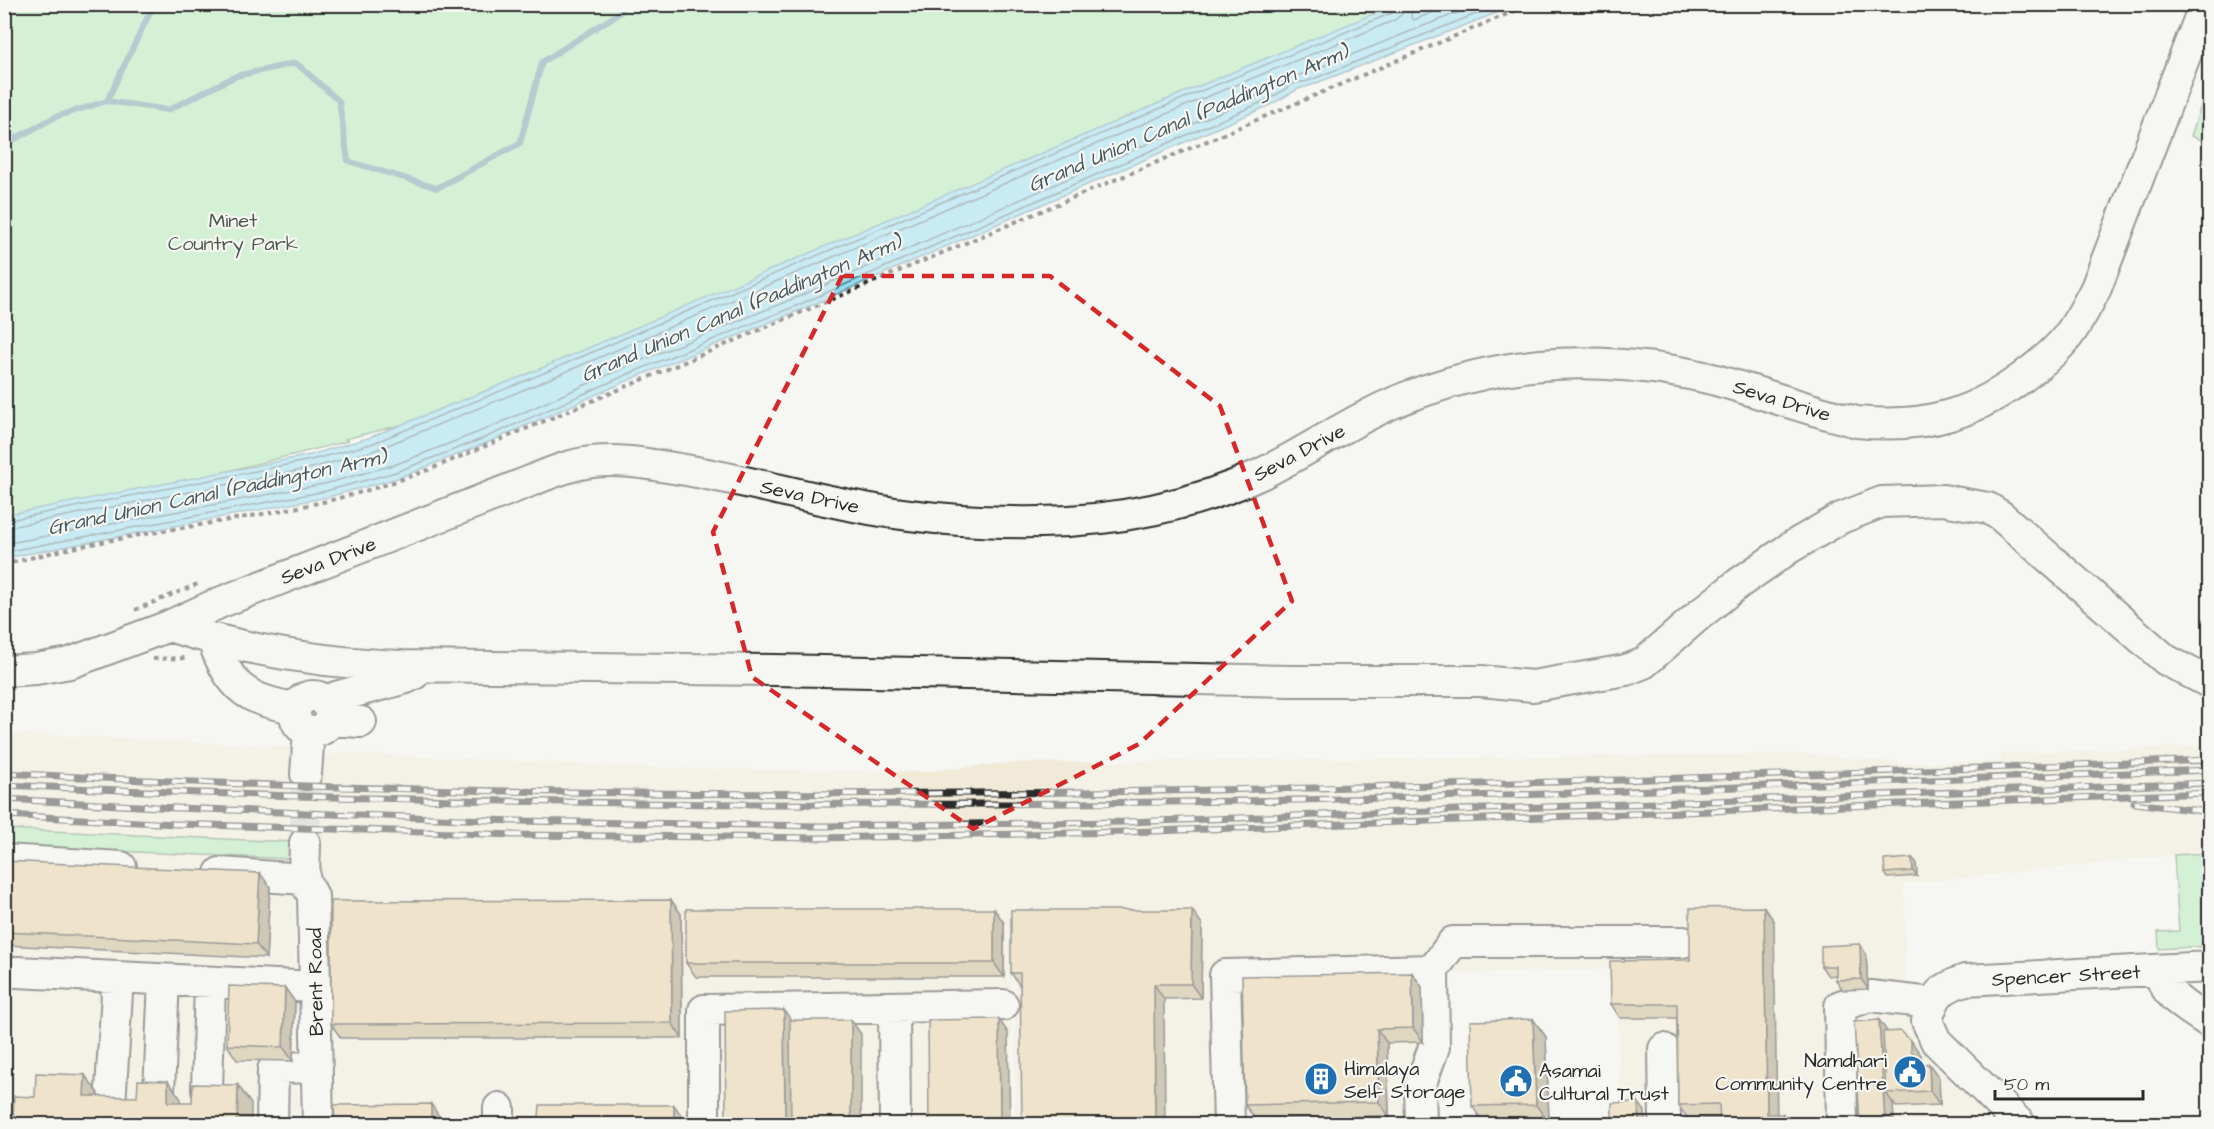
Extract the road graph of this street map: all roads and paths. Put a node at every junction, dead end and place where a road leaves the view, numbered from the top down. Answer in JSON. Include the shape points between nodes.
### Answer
{"nodes":[{"id":1,"x":1532,"y":4,"type":"edge"},
{"id":2,"x":2205,"y":4,"type":"edge"},
{"id":3,"x":4,"y":565,"type":"edge"},
{"id":4,"x":169,"y":626,"type":"junction"},
{"id":5,"x":203,"y":649,"type":"junction"},
{"id":6,"x":150,"y":660,"type":"dead end"},
{"id":7,"x":430,"y":666,"type":"junction"},
{"id":8,"x":4,"y":671,"type":"edge"},
{"id":9,"x":2210,"y":683,"type":"edge"},
{"id":10,"x":315,"y":716,"type":"junction"},
{"id":11,"x":361,"y":722,"type":"dead end"},
{"id":12,"x":306,"y":774,"type":"tunnel mouth"},
{"id":13,"x":304,"y":843,"type":"tunnel mouth"},
{"id":14,"x":4,"y":860,"type":"edge"},
{"id":15,"x":143,"y":868,"type":"edge"},
{"id":16,"x":189,"y":872,"type":"edge"},
{"id":17,"x":304,"y":879,"type":"junction"},
{"id":18,"x":1683,"y":942,"type":"dead end"},
{"id":19,"x":2210,"y":967,"type":"edge"},
{"id":20,"x":1433,"y":970,"type":"junction"},
{"id":21,"x":2159,"y":970,"type":"junction"},
{"id":22,"x":17,"y":972,"type":"dead end"},
{"id":23,"x":118,"y":977,"type":"junction"},
{"id":24,"x":164,"y":980,"type":"junction"},
{"id":25,"x":210,"y":982,"type":"junction"},
{"id":26,"x":315,"y":987,"type":"junction"},
{"id":27,"x":1932,"y":1003,"type":"junction"},
{"id":28,"x":1003,"y":1005,"type":"dead end"},
{"id":29,"x":894,"y":1007,"type":"junction"},
{"id":30,"x":2210,"y":1023,"type":"edge"},
{"id":31,"x":1664,"y":1049,"type":"dead end"},
{"id":32,"x":317,"y":1068,"type":"junction"},
{"id":33,"x":207,"y":1090,"type":"edge"},
{"id":34,"x":159,"y":1092,"type":"edge"},
{"id":35,"x":110,"y":1105,"type":"edge"},
{"id":36,"x":272,"y":1125,"type":"edge"},
{"id":37,"x":318,"y":1125,"type":"edge"},
{"id":38,"x":704,"y":1125,"type":"edge"},
{"id":39,"x":895,"y":1125,"type":"edge"},
{"id":40,"x":1229,"y":1125,"type":"edge"},
{"id":41,"x":1421,"y":1125,"type":"edge"},
{"id":42,"x":1665,"y":1125,"type":"edge"},
{"id":43,"x":1842,"y":1125,"type":"edge"},
{"id":44,"x":2020,"y":1125,"type":"edge"}],
"edges":[{"from":1,"to":3,"type":"path","via":[[431,469],[314,504]]},
{"from":2,"to":4,"type":"street","name":"Seva Drive","via":[[2096,288],[2081,317],[2053,353],[2017,382],[1978,406],[1944,418],[1915,423],[1857,422],[1671,370],[1541,365],[1485,374],[1406,398],[1260,474],[1179,503],[1123,516],[1040,522],[905,515],[687,470],[595,461],[533,480]]},
{"from":4,"to":5,"type":"street"},
{"from":4,"to":8,"type":"street","name":"Seva Drive","via":[[70,663]]},
{"from":5,"to":6,"type":"path"},
{"from":5,"to":7,"type":"street","via":[[354,664]]},
{"from":5,"to":10,"type":"street","via":[[219,659],[241,689],[257,699]]},
{"from":7,"to":9,"type":"street","via":[[1481,681],[1533,686],[1626,670],[1644,663],[1739,583],[1841,518],[1882,502],[1943,500],[1988,508],[2001,516],[2166,660]]},
{"from":7,"to":10,"type":"street","via":[[406,678],[336,697]]},
{"from":10,"to":11,"type":"street"},
{"from":10,"to":12,"type":"street"},
{"from":13,"to":17,"type":"street","name":"Brent Road"},
{"from":14,"to":15,"type":"street"},
{"from":16,"to":17,"type":"street"},
{"from":17,"to":26,"type":"street","name":"Brent Road","via":[[313,896]]},
{"from":18,"to":20,"type":"street","via":[[1453,942]]},
{"from":19,"to":21,"type":"street","name":"Spencer Street"},
{"from":20,"to":40,"type":"street","via":[[1225,975]]},
{"from":20,"to":41,"type":"street","via":[[1434,1047],[1420,1086]]},
{"from":21,"to":27,"type":"street","name":"Spencer Street","via":[[1965,980],[1945,987]]},
{"from":21,"to":30,"type":"street","via":[[2168,992]]},
{"from":22,"to":23,"type":"street"},
{"from":23,"to":24,"type":"street"},
{"from":23,"to":35,"type":"street"},
{"from":24,"to":25,"type":"street"},
{"from":24,"to":34,"type":"street"},
{"from":25,"to":26,"type":"street"},
{"from":25,"to":33,"type":"street"},
{"from":26,"to":32,"type":"street","name":"Brent Road"},
{"from":27,"to":43,"type":"street","via":[[1870,996],[1840,1006]]},
{"from":27,"to":44,"type":"street","via":[[1927,1021],[1936,1041]]},
{"from":28,"to":29,"type":"street"},
{"from":29,"to":38,"type":"street","via":[[704,1010]]},
{"from":29,"to":39,"type":"street"},
{"from":31,"to":42,"type":"street"},
{"from":32,"to":36,"type":"street","via":[[273,1070]]},
{"from":32,"to":37,"type":"street","name":"Brent Road"}]}
